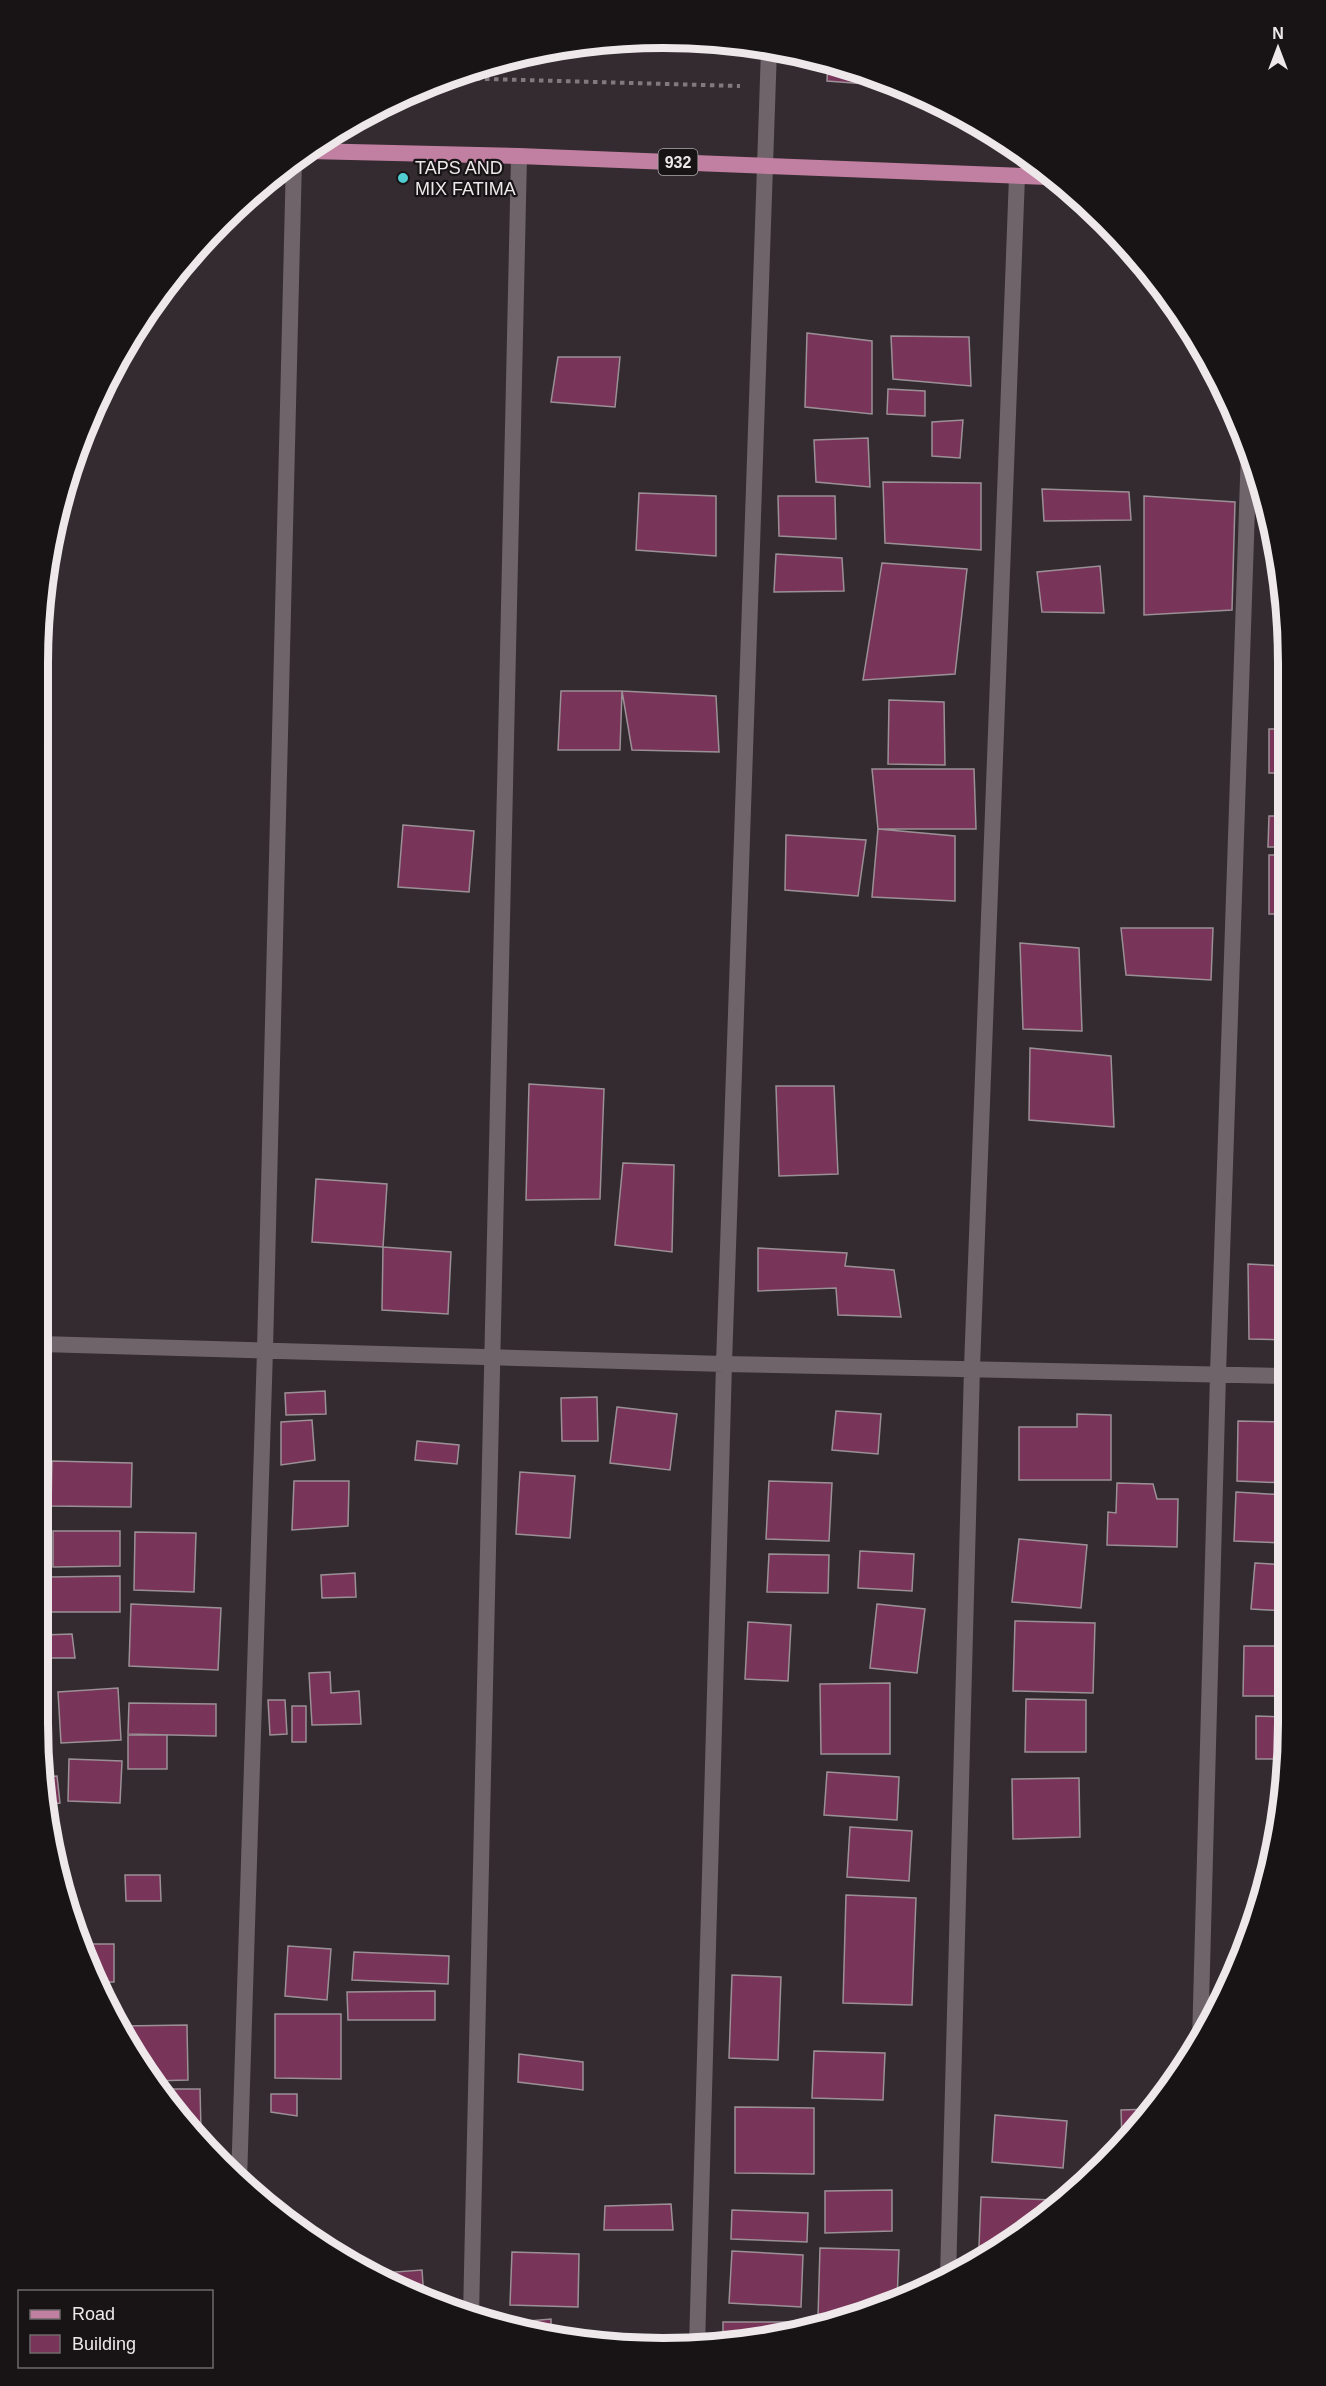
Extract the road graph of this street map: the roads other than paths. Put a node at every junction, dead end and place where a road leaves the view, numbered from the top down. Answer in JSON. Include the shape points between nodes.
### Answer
{"nodes":[{"id":1,"x":769,"y":57,"type":"edge"},
{"id":2,"x":322,"y":151,"type":"edge"},
{"id":3,"x":519,"y":156,"type":"junction"},
{"id":4,"x":764,"y":165,"type":"junction"},
{"id":5,"x":294,"y":172,"type":"edge"},
{"id":6,"x":1017,"y":176,"type":"junction"},
{"id":7,"x":1039,"y":177,"type":"edge"},
{"id":8,"x":1248,"y":475,"type":"edge"},
{"id":9,"x":48,"y":1344,"type":"edge"},
{"id":10,"x":265,"y":1350,"type":"junction"},
{"id":11,"x":493,"y":1356,"type":"junction"},
{"id":12,"x":724,"y":1364,"type":"junction"},
{"id":13,"x":972,"y":1367,"type":"junction"},
{"id":14,"x":1218,"y":1374,"type":"junction"},
{"id":15,"x":1278,"y":1376,"type":"edge"},
{"id":16,"x":1201,"y":2022,"type":"edge"},
{"id":17,"x":239,"y":2168,"type":"edge"},
{"id":18,"x":948,"y":2268,"type":"edge"},
{"id":19,"x":471,"y":2307,"type":"edge"},
{"id":20,"x":698,"y":2337,"type":"edge"}],
"edges":[{"from":1,"to":4,"type":"street"},
{"from":2,"to":3,"type":"main road","number":"932"},
{"from":3,"to":4,"type":"main road","number":"932"},
{"from":3,"to":11,"type":"street"},
{"from":4,"to":6,"type":"main road","number":"932"},
{"from":4,"to":12,"type":"street"},
{"from":5,"to":10,"type":"street"},
{"from":6,"to":7,"type":"main road","number":"932"},
{"from":6,"to":13,"type":"street"},
{"from":8,"to":14,"type":"street"},
{"from":9,"to":10,"type":"street"},
{"from":10,"to":11,"type":"street"},
{"from":10,"to":17,"type":"street"},
{"from":11,"to":12,"type":"street"},
{"from":11,"to":19,"type":"street"},
{"from":12,"to":13,"type":"street"},
{"from":12,"to":20,"type":"street"},
{"from":13,"to":14,"type":"street"},
{"from":13,"to":18,"type":"street"},
{"from":14,"to":15,"type":"street"},
{"from":14,"to":16,"type":"street"}]}
